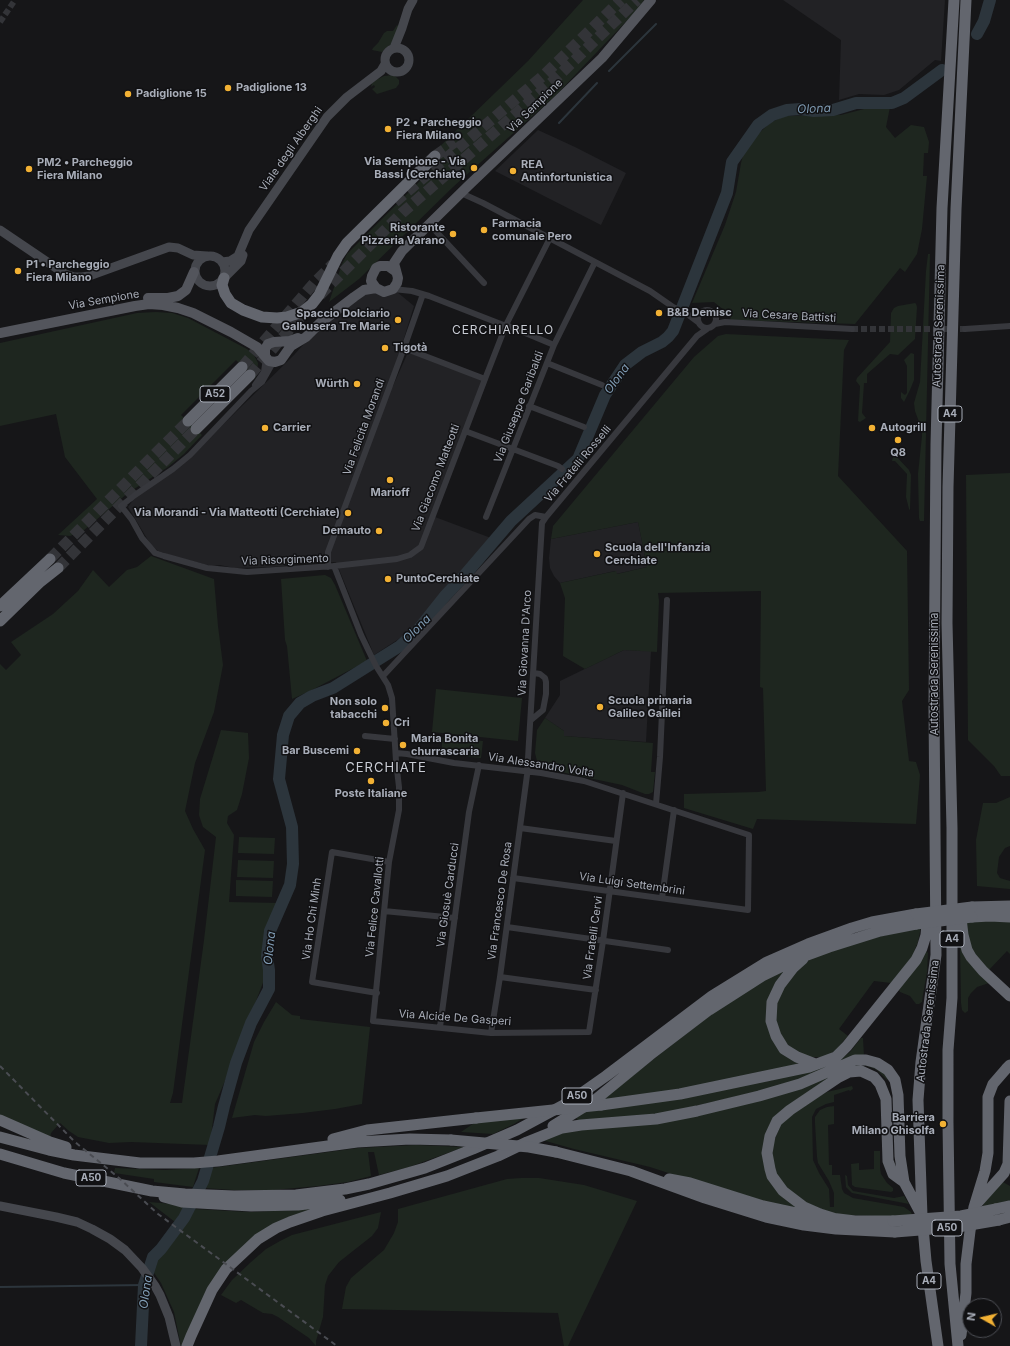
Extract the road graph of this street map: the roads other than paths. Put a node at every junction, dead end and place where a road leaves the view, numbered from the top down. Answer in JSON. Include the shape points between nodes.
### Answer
{"nodes":[{"id":1,"x":413,"y":0,"type":"edge"},
{"id":2,"x":651,"y":0,"type":"edge"},
{"id":3,"x":954,"y":0,"type":"edge"},
{"id":4,"x":966,"y":0,"type":"edge"},
{"id":5,"x":397,"y":48,"type":"junction"},
{"id":6,"x":385,"y":64,"type":"junction"},
{"id":7,"x":394,"y":72,"type":"junction"},
{"id":8,"x":368,"y":79,"type":"junction"},
{"id":9,"x":435,"y":156,"type":"tunnel mouth"},
{"id":10,"x":461,"y":193,"type":"junction"},
{"id":11,"x":430,"y":225,"type":"junction"},
{"id":12,"x":0,"y":230,"type":"edge"},
{"id":13,"x":550,"y":238,"type":"junction"},
{"id":14,"x":244,"y":241,"type":"junction"},
{"id":15,"x":160,"y":251,"type":"junction"},
{"id":16,"x":207,"y":256,"type":"junction"},
{"id":17,"x":222,"y":262,"type":"junction"},
{"id":18,"x":596,"y":262,"type":"junction"},
{"id":19,"x":384,"y":265,"type":"junction"},
{"id":20,"x":194,"y":272,"type":"junction"},
{"id":21,"x":372,"y":276,"type":"junction"},
{"id":22,"x":224,"y":278,"type":"junction"},
{"id":23,"x":395,"y":280,"type":"junction"},
{"id":24,"x":484,"y":283,"type":"dead end"},
{"id":25,"x":376,"y":288,"type":"junction"},
{"id":26,"x":412,"y":291,"type":"junction"},
{"id":27,"x":422,"y":294,"type":"junction"},
{"id":28,"x":102,"y":312,"type":"junction"},
{"id":29,"x":686,"y":313,"type":"junction"},
{"id":30,"x":699,"y":314,"type":"junction"},
{"id":31,"x":716,"y":321,"type":"junction"},
{"id":32,"x":698,"y":323,"type":"junction"},
{"id":33,"x":506,"y":326,"type":"junction"},
{"id":34,"x":1010,"y":326,"type":"edge"},
{"id":35,"x":707,"y":329,"type":"junction"},
{"id":36,"x":852,"y":329,"type":"tunnel mouth"},
{"id":37,"x":965,"y":329,"type":"tunnel mouth"},
{"id":38,"x":231,"y":332,"type":"junction"},
{"id":39,"x":0,"y":333,"type":"edge"},
{"id":40,"x":698,"y":336,"type":"junction"},
{"id":41,"x":273,"y":342,"type":"junction"},
{"id":42,"x":554,"y":344,"type":"junction"},
{"id":43,"x":404,"y":348,"type":"junction"},
{"id":44,"x":272,"y":358,"type":"junction"},
{"id":45,"x":547,"y":363,"type":"junction"},
{"id":46,"x":246,"y":371,"type":"tunnel mouth"},
{"id":47,"x":485,"y":379,"type":"junction"},
{"id":48,"x":602,"y":385,"type":"dead end"},
{"id":49,"x":251,"y":391,"type":"junction"},
{"id":50,"x":529,"y":406,"type":"junction"},
{"id":51,"x":192,"y":425,"type":"tunnel mouth"},
{"id":52,"x":584,"y":427,"type":"dead end"},
{"id":53,"x":465,"y":431,"type":"junction"},
{"id":54,"x":513,"y":449,"type":"junction"},
{"id":55,"x":562,"y":469,"type":"dead end"},
{"id":56,"x":486,"y":517,"type":"dead end"},
{"id":57,"x":546,"y":517,"type":"junction"},
{"id":58,"x":50,"y":559,"type":"tunnel mouth"},
{"id":59,"x":331,"y":567,"type":"junction"},
{"id":60,"x":58,"y":568,"type":"tunnel mouth"},
{"id":61,"x":39,"y":584,"type":"junction"},
{"id":62,"x":667,"y":600,"type":"dead end"},
{"id":63,"x":3,"y":603,"type":"edge"},
{"id":64,"x":0,"y":621,"type":"edge"},
{"id":65,"x":0,"y":629,"type":"edge"},
{"id":66,"x":534,"y":673,"type":"junction"},
{"id":67,"x":383,"y":676,"type":"junction"},
{"id":68,"x":531,"y":720,"type":"junction"},
{"id":69,"x":365,"y":736,"type":"dead end"},
{"id":70,"x":395,"y":739,"type":"junction"},
{"id":71,"x":396,"y":753,"type":"junction"},
{"id":72,"x":479,"y":765,"type":"junction"},
{"id":73,"x":528,"y":772,"type":"junction"},
{"id":74,"x":623,"y":793,"type":"junction"},
{"id":75,"x":656,"y":804,"type":"junction"},
{"id":76,"x":674,"y":810,"type":"junction"},
{"id":77,"x":520,"y":828,"type":"junction"},
{"id":78,"x":952,"y":828,"type":"junction"},
{"id":79,"x":616,"y":841,"type":"junction"},
{"id":80,"x":935,"y":858,"type":"junction"},
{"id":81,"x":389,"y":862,"type":"junction"},
{"id":82,"x":513,"y":878,"type":"junction"},
{"id":83,"x":610,"y":892,"type":"junction"},
{"id":84,"x":662,"y":898,"type":"junction"},
{"id":85,"x":1010,"y":906,"type":"edge"},
{"id":86,"x":748,"y":910,"type":"joint"},
{"id":87,"x":384,"y":911,"type":"junction"},
{"id":88,"x":972,"y":912,"type":"junction"},
{"id":89,"x":1010,"y":917,"type":"edge"},
{"id":90,"x":455,"y":918,"type":"junction"},
{"id":91,"x":916,"y":919,"type":"junction"},
{"id":92,"x":507,"y":927,"type":"junction"},
{"id":93,"x":603,"y":940,"type":"junction"},
{"id":94,"x":668,"y":950,"type":"dead end"},
{"id":95,"x":810,"y":954,"type":"junction"},
{"id":96,"x":500,"y":977,"type":"junction"},
{"id":97,"x":596,"y":990,"type":"junction"},
{"id":98,"x":377,"y":993,"type":"junction"},
{"id":99,"x":1010,"y":996,"type":"edge"},
{"id":100,"x":373,"y":1021,"type":"joint"},
{"id":101,"x":440,"y":1027,"type":"junction"},
{"id":102,"x":491,"y":1033,"type":"junction"},
{"id":103,"x":815,"y":1064,"type":"junction"},
{"id":104,"x":1010,"y":1066,"type":"edge"},
{"id":105,"x":1010,"y":1101,"type":"edge"},
{"id":106,"x":0,"y":1120,"type":"edge"},
{"id":107,"x":0,"y":1137,"type":"edge"},
{"id":108,"x":527,"y":1142,"type":"junction"},
{"id":109,"x":292,"y":1151,"type":"junction"},
{"id":110,"x":0,"y":1154,"type":"edge"},
{"id":111,"x":108,"y":1159,"type":"junction"},
{"id":112,"x":631,"y":1171,"type":"junction"},
{"id":113,"x":904,"y":1182,"type":"junction"},
{"id":114,"x":390,"y":1193,"type":"junction"},
{"id":115,"x":205,"y":1199,"type":"junction"},
{"id":116,"x":0,"y":1206,"type":"edge"},
{"id":117,"x":1010,"y":1206,"type":"edge"},
{"id":118,"x":974,"y":1207,"type":"junction"},
{"id":119,"x":997,"y":1214,"type":"junction"},
{"id":120,"x":922,"y":1216,"type":"junction"},
{"id":121,"x":1010,"y":1217,"type":"edge"},
{"id":122,"x":836,"y":1219,"type":"junction"},
{"id":123,"x":894,"y":1226,"type":"junction"},
{"id":124,"x":176,"y":1346,"type":"edge"},
{"id":125,"x":187,"y":1346,"type":"edge"},
{"id":126,"x":938,"y":1346,"type":"edge"},
{"id":127,"x":959,"y":1346,"type":"edge"}],
"edges":[{"from":1,"to":5,"type":"street"},
{"from":2,"to":10,"type":"main road","name":"Via Sempione","via":[[602,58]]},
{"from":3,"to":80,"type":"highway","name":"Autostrada Serenissima","number":"A4","via":[[943,200],[936,444]]},
{"from":4,"to":78,"type":"highway","name":"Autostrada Serenissima","number":"A4","via":[[956,209],[948,487],[947,623]]},
{"from":5,"to":6,"type":"street","via":[[388,51]]},
{"from":5,"to":7,"type":"street","via":[[408,54],[409,61],[405,69]]},
{"from":6,"to":7,"type":"street"},
{"from":6,"to":8,"type":"street","name":"Viale degli Alberghi","via":[[381,71]]},
{"from":7,"to":8,"type":"street","name":"Viale degli Alberghi"},
{"from":8,"to":14,"type":"street","name":"Viale degli Alberghi","via":[[327,117],[248,230]]},
{"from":9,"to":22,"type":"highway","via":[[347,243],[319,295],[302,312],[277,318],[262,317],[243,310],[231,303],[225,294],[222,285]]},
{"from":10,"to":11,"type":"main road","name":"Via Sempione"},
{"from":10,"to":13,"type":"street"},
{"from":11,"to":19,"type":"main road","name":"Via Sempione","via":[[419,227],[409,235]]},
{"from":11,"to":23,"type":"main road","name":"Via Sempione","via":[[395,260]]},
{"from":11,"to":24,"type":"street"},
{"from":12,"to":15,"type":"street","via":[[65,274],[74,277],[89,276]]},
{"from":13,"to":18,"type":"street"},
{"from":13,"to":33,"type":"street"},
{"from":14,"to":17,"type":"street","name":"Viale degli Alberghi","via":[[238,256]]},
{"from":14,"to":22,"type":"street","name":"Viale degli Alberghi","via":[[241,260]]},
{"from":15,"to":16,"type":"street","via":[[175,247],[192,255]]},
{"from":15,"to":20,"type":"street","via":[[175,251],[183,255],[190,262]]},
{"from":16,"to":17,"type":"street","via":[[215,257]]},
{"from":16,"to":20,"type":"street","via":[[197,262]]},
{"from":17,"to":22,"type":"street","via":[[225,269]]},
{"from":18,"to":29,"type":"street"},
{"from":18,"to":42,"type":"street","name":"Via Giuseppe Garibaldi"},
{"from":19,"to":21,"type":"main road","via":[[376,268]]},
{"from":19,"to":23,"type":"main road","via":[[388,266]]},
{"from":20,"to":22,"type":"street","via":[[198,281],[205,286],[215,286]]},
{"from":20,"to":28,"type":"main road","via":[[186,290],[178,296],[134,299]]},
{"from":21,"to":25,"type":"main road","via":[[371,281]]},
{"from":21,"to":41,"type":"main road","name":"Via Sempione","via":[[317,319],[299,337],[290,341]]},
{"from":23,"to":25,"type":"main road","via":[[384,292]]},
{"from":23,"to":26,"type":"street"},
{"from":23,"to":26,"type":"street"},
{"from":25,"to":44,"type":"main road","via":[[364,290],[320,323],[306,337]]},
{"from":26,"to":27,"type":"street"},
{"from":27,"to":33,"type":"street"},
{"from":27,"to":43,"type":"street","name":"Via Felicita Morandi"},
{"from":28,"to":38,"type":"main road","name":"Via Sempione","via":[[141,305],[170,306],[193,313]]},
{"from":28,"to":39,"type":"main road","name":"Via Sempione"},
{"from":29,"to":30,"type":"street"},
{"from":29,"to":32,"type":"street"},
{"from":30,"to":31,"type":"street","via":[[708,310],[713,312]]},
{"from":30,"to":32,"type":"street"},
{"from":31,"to":35,"type":"street"},
{"from":31,"to":36,"type":"street","name":"Via Cesare Battisti"},
{"from":32,"to":35,"type":"street"},
{"from":32,"to":40,"type":"street"},
{"from":33,"to":42,"type":"street"},
{"from":33,"to":47,"type":"street"},
{"from":34,"to":37,"type":"street"},
{"from":35,"to":40,"type":"street","name":"Via Fratelli Rosselli"},
{"from":38,"to":41,"type":"main road","name":"Via Sempione","via":[[259,342]]},
{"from":38,"to":44,"type":"main road","name":"Via Sempione"},
{"from":40,"to":57,"type":"street","name":"Via Fratelli Rosselli"},
{"from":41,"to":44,"type":"main road","via":[[266,346],[264,352]]},
{"from":41,"to":44,"type":"main road","via":[[283,347],[284,354]]},
{"from":42,"to":45,"type":"street","name":"Via Giuseppe Garibaldi"},
{"from":43,"to":47,"type":"street"},
{"from":43,"to":59,"type":"street","name":"Via Felicita Morandi","via":[[328,552]]},
{"from":44,"to":49,"type":"street"},
{"from":44,"to":49,"type":"street","via":[[271,366],[262,382]]},
{"from":45,"to":48,"type":"street"},
{"from":45,"to":50,"type":"street","name":"Via Giuseppe Garibaldi"},
{"from":46,"to":51,"type":"highway","number":"A52"},
{"from":47,"to":53,"type":"street","name":"Via Giacomo Matteotti"},
{"from":49,"to":59,"type":"street","name":"Via Risorgimento","via":[[181,463],[121,506],[155,553],[195,565],[247,572]]},
{"from":50,"to":52,"type":"street"},
{"from":50,"to":54,"type":"street","name":"Via Giuseppe Garibaldi"},
{"from":53,"to":54,"type":"street"},
{"from":53,"to":59,"type":"street","name":"Via Giacomo Matteotti","via":[[421,547],[410,555],[398,559]]},
{"from":54,"to":55,"type":"street"},
{"from":54,"to":56,"type":"street","name":"Via Giuseppe Garibaldi"},
{"from":57,"to":66,"type":"street","name":"Via Giovanna D'Arco","via":[[541,528]]},
{"from":57,"to":67,"type":"street","name":"Via Fratelli Rosselli","via":[[535,515],[529,518]]},
{"from":58,"to":63,"type":"highway"},
{"from":59,"to":67,"type":"street","name":"Via Risorgimento","via":[[368,650]]},
{"from":60,"to":61,"type":"highway"},
{"from":61,"to":64,"type":"highway"},
{"from":61,"to":65,"type":"highway","via":[[22,608]]},
{"from":62,"to":75,"type":"street"},
{"from":66,"to":68,"type":"street","name":"Via Giovanna D'Arco"},
{"from":66,"to":68,"type":"street","via":[[545,678],[546,694],[543,710]]},
{"from":67,"to":70,"type":"street","name":"Via Risorgimento","via":[[392,698]]},
{"from":68,"to":73,"type":"street","name":"Via Giovanna D'Arco"},
{"from":69,"to":70,"type":"street"},
{"from":70,"to":71,"type":"street","name":"Via Felice Cavallotti"},
{"from":71,"to":72,"type":"street","name":"Via Alessandro Volta"},
{"from":71,"to":81,"type":"street","name":"Via Felice Cavallotti","via":[[398,816]]},
{"from":72,"to":73,"type":"street","name":"Via Alessandro Volta"},
{"from":72,"to":90,"type":"street","name":"Via Giosuè Carducci","via":[[469,812]]},
{"from":73,"to":74,"type":"street","name":"Via Alessandro Volta","via":[[584,780]]},
{"from":73,"to":77,"type":"street","name":"Via Francesco De Rosa"},
{"from":74,"to":75,"type":"street","name":"Via Alessandro Volta"},
{"from":74,"to":79,"type":"street","name":"Via Fratelli Cervi"},
{"from":75,"to":76,"type":"street","name":"Via Alessandro Volta"},
{"from":76,"to":84,"type":"street"},
{"from":76,"to":86,"type":"street","name":"Via Alessandro Volta","via":[[749,834]]},
{"from":77,"to":79,"type":"street"},
{"from":77,"to":82,"type":"street","name":"Via Francesco De Rosa"},
{"from":78,"to":99,"type":"highway","via":[[961,926],[966,946],[976,964]]},
{"from":78,"to":127,"type":"highway","name":"Autostrada Serenissima","number":"A4","via":[[952,998],[948,1050],[948,1123],[950,1264]]},
{"from":79,"to":83,"type":"street","name":"Via Fratelli Cervi"},
{"from":80,"to":103,"type":"highway","via":[[926,935],[916,960],[847,1046],[836,1057]]},
{"from":80,"to":120,"type":"highway","name":"Autostrada Serenissima","number":"A4","via":[[936,955],[920,1062],[918,1100]]},
{"from":81,"to":87,"type":"street","name":"Via Felice Cavallotti"},
{"from":81,"to":98,"type":"street","name":"Via Ho Chi Minh","via":[[332,852],[312,982]]},
{"from":82,"to":83,"type":"street","name":"Via Luigi Settembrini"},
{"from":82,"to":92,"type":"street","name":"Via Francesco De Rosa"},
{"from":83,"to":84,"type":"street","name":"Via Luigi Settembrini"},
{"from":83,"to":93,"type":"street","name":"Via Fratelli Cervi"},
{"from":84,"to":86,"type":"street","name":"Via Luigi Settembrini"},
{"from":85,"to":88,"type":"highway","number":"A50"},
{"from":87,"to":90,"type":"street"},
{"from":87,"to":98,"type":"street","name":"Via Felice Cavallotti"},
{"from":88,"to":89,"type":"highway"},
{"from":88,"to":91,"type":"highway","number":"A50","bridge":true},
{"from":90,"to":101,"type":"street","name":"Via Giosuè Carducci"},
{"from":91,"to":95,"type":"highway"},
{"from":91,"to":115,"type":"highway","number":"A50","via":[[872,922],[844,930],[768,962],[712,996],[569,1102],[517,1130],[448,1160],[392,1178],[345,1189]]},
{"from":92,"to":93,"type":"street"},
{"from":92,"to":96,"type":"street","name":"Via Francesco De Rosa"},
{"from":93,"to":94,"type":"street"},
{"from":93,"to":97,"type":"street","name":"Via Fratelli Cervi"},
{"from":95,"to":103,"type":"highway","via":[[797,964],[780,985],[772,1002],[771,1021],[784,1049]]},
{"from":95,"to":108,"type":"highway","via":[[777,968],[731,995],[650,1055],[595,1100]]},
{"from":96,"to":97,"type":"street"},
{"from":96,"to":102,"type":"street","name":"Via Francesco De Rosa"},
{"from":97,"to":102,"type":"street","name":"Via Alcide De Gasperi","via":[[589,1032]]},
{"from":98,"to":100,"type":"street","name":"Via Felice Cavallotti"},
{"from":100,"to":101,"type":"street","name":"Via Alcide De Gasperi"},
{"from":101,"to":102,"type":"street","name":"Via Alcide De Gasperi"},
{"from":103,"to":109,"type":"highway","bridge":true,"via":[[651,1099],[366,1130]]},
{"from":104,"to":118,"type":"highway","via":[[993,1084],[988,1097],[988,1152]]},
{"from":105,"to":118,"type":"highway","via":[[1008,1164],[1004,1173]]},
{"from":106,"to":111,"type":"highway","via":[[50,1142]]},
{"from":107,"to":111,"type":"highway","number":"A50","via":[[49,1150]]},
{"from":108,"to":113,"type":"highway","via":[[570,1126],[656,1119],[697,1111],[800,1084],[848,1062],[866,1060],[888,1070],[897,1086],[900,1156]]},
{"from":108,"to":114,"type":"highway","via":[[475,1166]]},
{"from":109,"to":111,"type":"highway","number":"A50","via":[[194,1163]]},
{"from":109,"to":112,"type":"highway","number":"A50","bridge":true,"via":[[358,1142],[451,1140],[529,1146]]},
{"from":110,"to":115,"type":"highway","number":"A50","via":[[64,1173],[152,1191],[168,1198]]},
{"from":112,"to":122,"type":"highway","via":[[690,1183],[763,1206]]},
{"from":112,"to":123,"type":"highway","number":"A50","via":[[705,1198],[766,1217],[804,1225],[836,1229]]},
{"from":113,"to":120,"type":"highway"},
{"from":113,"to":122,"type":"highway","via":[[893,1174],[888,1161],[886,1099],[880,1084],[874,1076],[861,1071],[849,1072],[838,1077],[777,1121],[770,1136],[767,1153],[772,1176],[783,1191],[804,1207]]},
{"from":114,"to":115,"type":"highway","via":[[298,1205],[251,1206]]},
{"from":114,"to":125,"type":"highway","via":[[322,1211],[276,1228],[258,1239],[233,1262],[217,1282]]},
{"from":116,"to":124,"type":"street","via":[[77,1222],[126,1250],[155,1286],[169,1317]]},
{"from":117,"to":119,"type":"highway"},
{"from":118,"to":127,"type":"highway"},
{"from":119,"to":121,"type":"highway","number":"A50"},
{"from":119,"to":123,"type":"highway","number":"A50","bridge":true,"via":[[958,1227]]},
{"from":120,"to":126,"type":"highway","name":"Autostrada Serenissima","number":"A4"},
{"from":122,"to":123,"type":"highway"}]}
